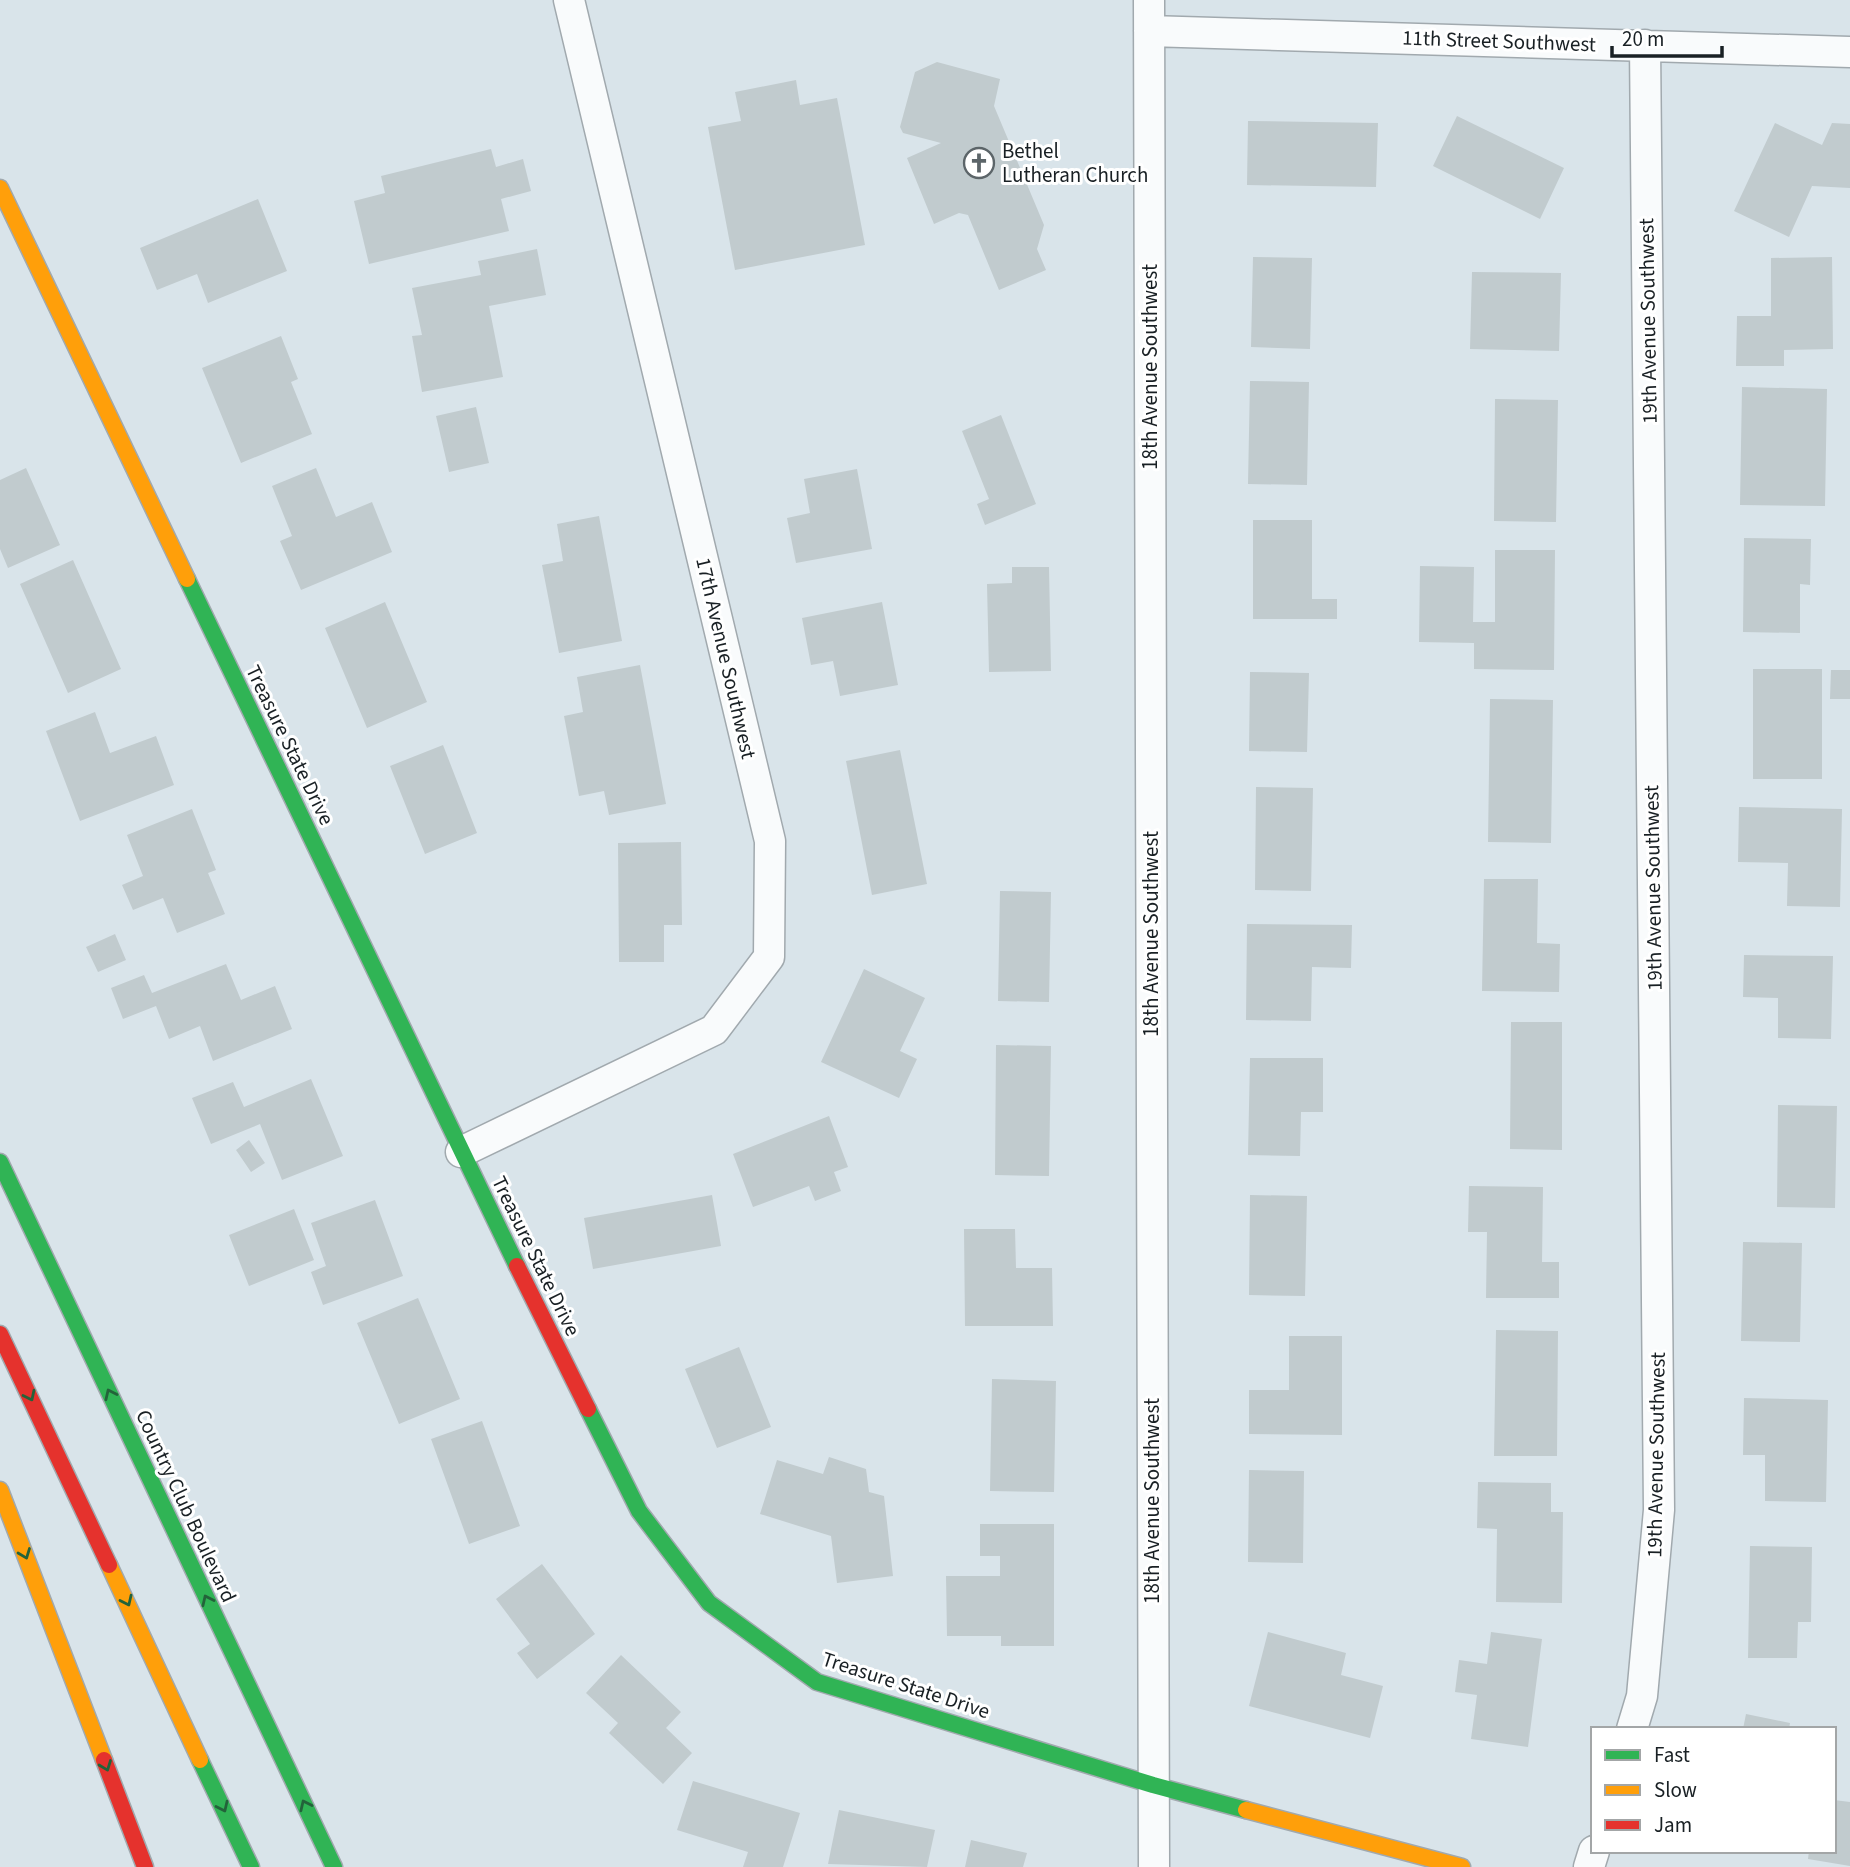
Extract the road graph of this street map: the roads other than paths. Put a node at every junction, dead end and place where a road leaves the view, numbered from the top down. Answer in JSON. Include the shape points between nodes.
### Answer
{"nodes":[{"id":1,"x":569,"y":0,"type":"edge"},
{"id":2,"x":1149,"y":0,"type":"edge"},
{"id":3,"x":1149,"y":31,"type":"junction"},
{"id":4,"x":1645,"y":45,"type":"junction"},
{"id":5,"x":1850,"y":52,"type":"edge"},
{"id":6,"x":0,"y":188,"type":"edge"},
{"id":7,"x":461,"y":1152,"type":"junction"},
{"id":8,"x":0,"y":1162,"type":"edge"},
{"id":9,"x":0,"y":1334,"type":"edge"},
{"id":10,"x":0,"y":1490,"type":"edge"},
{"id":11,"x":1633,"y":1727,"type":"edge"},
{"id":12,"x":1153,"y":1785,"type":"junction"},
{"id":13,"x":145,"y":1867,"type":"edge"},
{"id":14,"x":251,"y":1867,"type":"edge"},
{"id":15,"x":334,"y":1867,"type":"edge"},
{"id":16,"x":1154,"y":1867,"type":"edge"},
{"id":17,"x":1462,"y":1867,"type":"edge"}],
"edges":[{"from":1,"to":7,"type":"street","name":"17th Avenue Southwest","via":[[770,841],[769,957],[714,1030]]},
{"from":2,"to":3,"type":"street","name":"18th Avenue Southwest"},
{"from":3,"to":4,"type":"street","name":"11th Street Southwest"},
{"from":3,"to":12,"type":"street","name":"18th Avenue Southwest"},
{"from":4,"to":5,"type":"street","name":"11th Street Southwest"},
{"from":4,"to":11,"type":"street","name":"19th Avenue Southwest","via":[[1659,1510],[1642,1696]]},
{"from":6,"to":7,"type":"main road","name":"Treasure State Drive"},
{"from":7,"to":12,"type":"main road","name":"Treasure State Drive","via":[[639,1511],[709,1603],[817,1682]]},
{"from":15,"to":8,"type":"main road","name":"Country Club Boulevard","one_way":true},
{"from":9,"to":14,"type":"main road","one_way":true},
{"from":10,"to":13,"type":"main road","one_way":true},
{"from":12,"to":16,"type":"street","name":"18th Avenue Southwest"},
{"from":12,"to":17,"type":"main road","name":"Treasure State Drive"}]}
